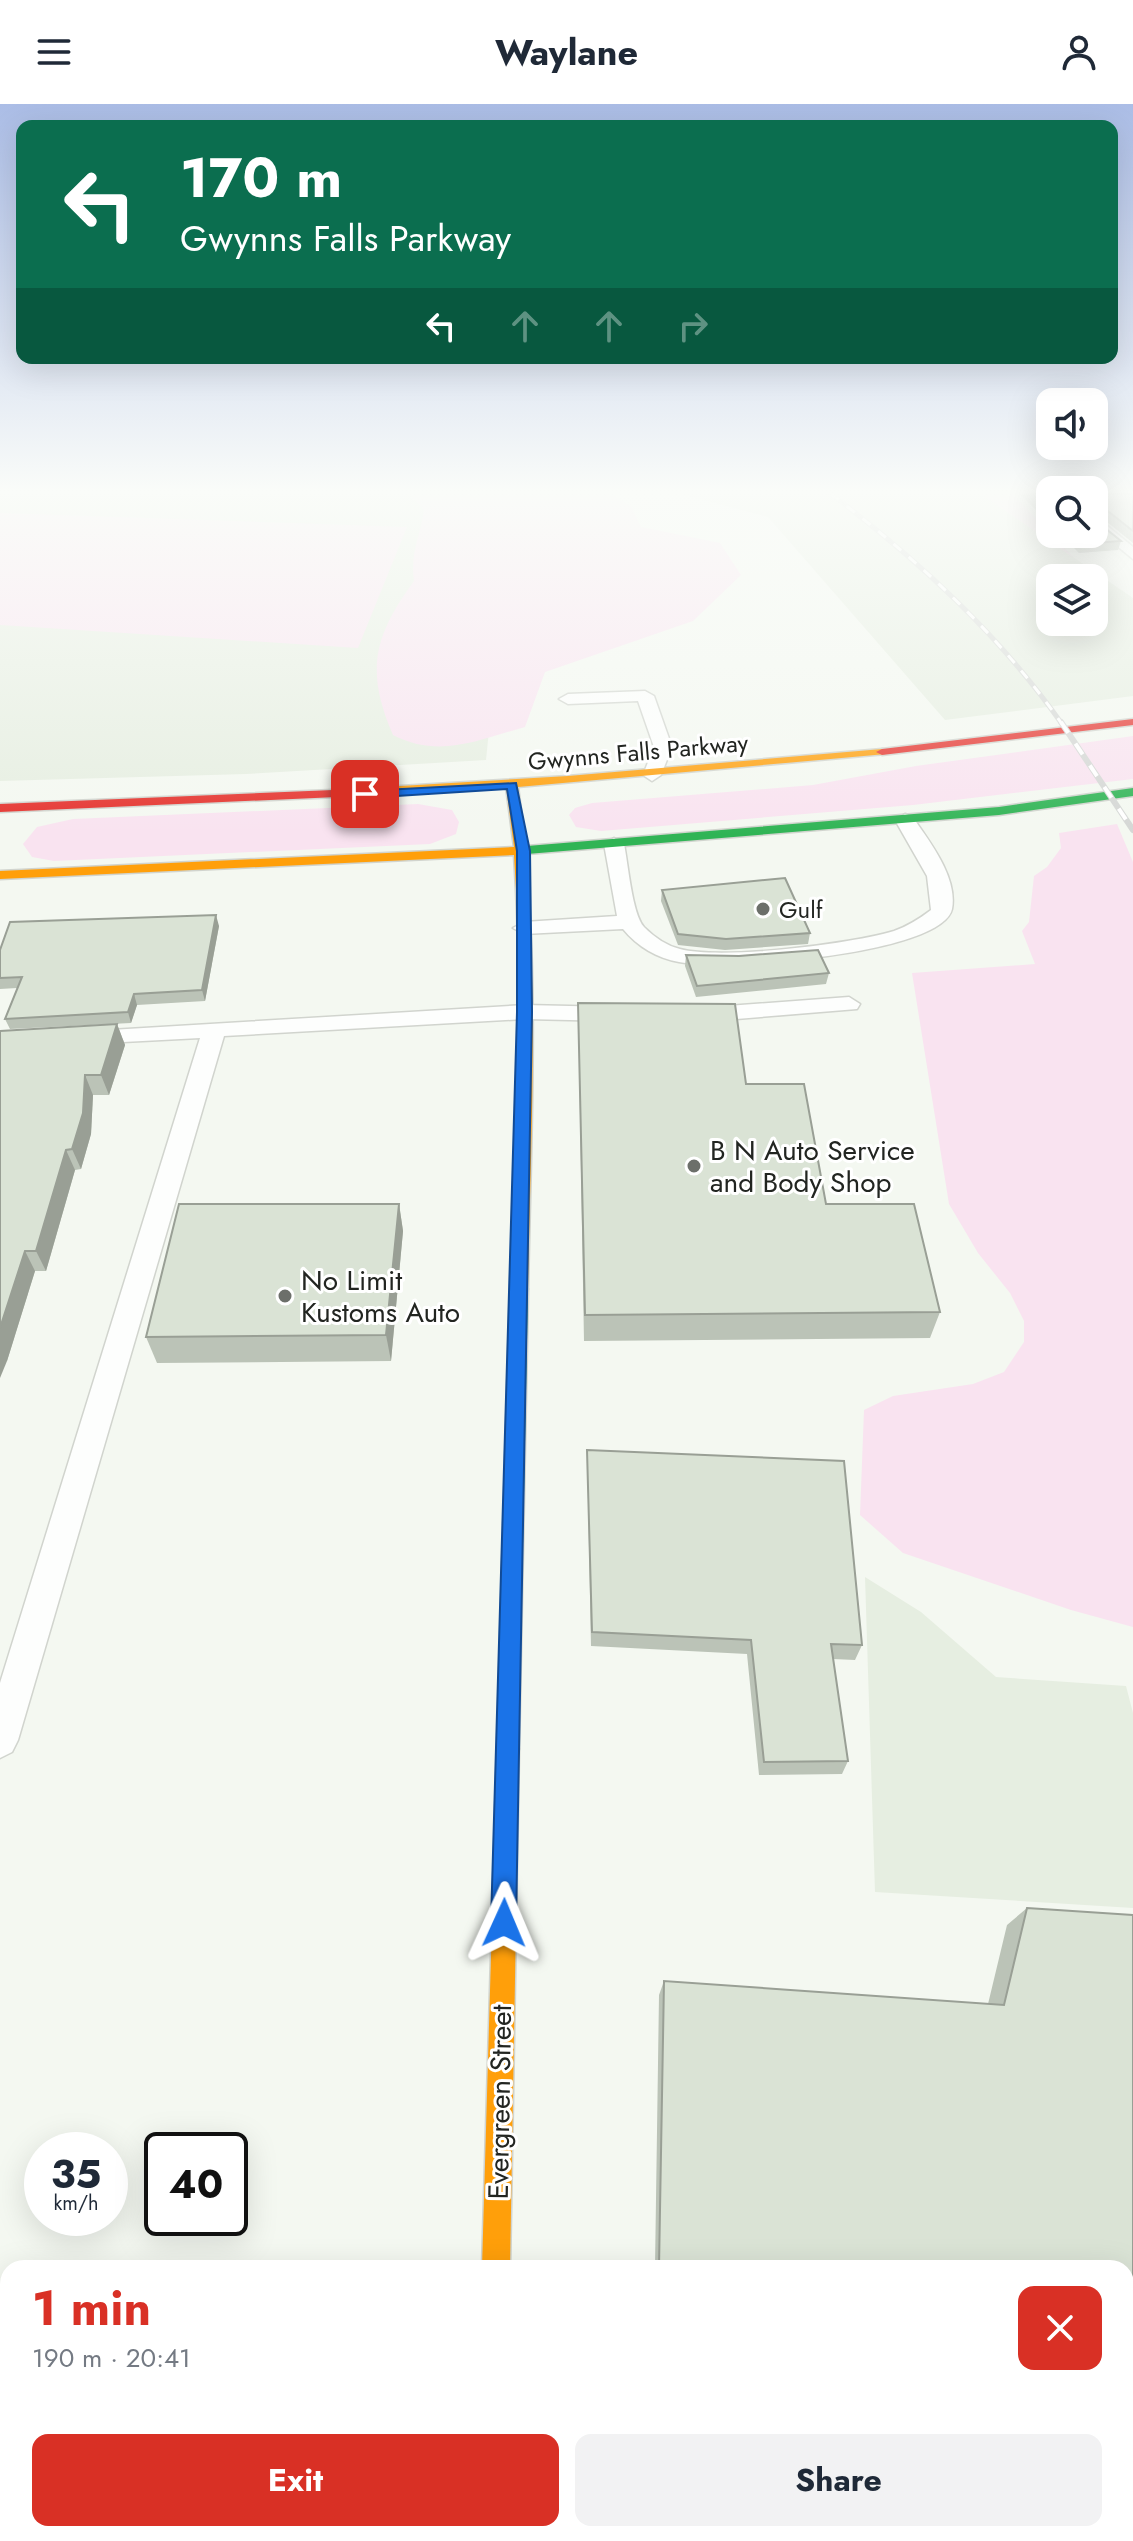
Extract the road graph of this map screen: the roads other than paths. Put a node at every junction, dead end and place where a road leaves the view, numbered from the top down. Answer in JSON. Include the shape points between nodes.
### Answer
{"nodes":[{"id":1,"x":568,"y":699,"type":"dead end"},
{"id":2,"x":1133,"y":722,"type":"edge"},
{"id":3,"x":652,"y":775,"type":"junction"},
{"id":4,"x":512,"y":785,"type":"junction"},
{"id":5,"x":1133,"y":792,"type":"edge"},
{"id":6,"x":0,"y":808,"type":"edge"},
{"id":7,"x":905,"y":820,"type":"junction"},
{"id":8,"x":614,"y":844,"type":"junction"},
{"id":9,"x":523,"y":851,"type":"junction"},
{"id":10,"x":0,"y":875,"type":"edge"},
{"id":11,"x":629,"y":922,"type":"junction"},
{"id":12,"x":524,"y":928,"type":"junction"},
{"id":13,"x":849,"y":1004,"type":"dead end"},
{"id":14,"x":525,"y":1012,"type":"junction"},
{"id":15,"x":644,"y":1014,"type":"edge"},
{"id":16,"x":673,"y":1015,"type":"edge"},
{"id":17,"x":214,"y":1030,"type":"junction"},
{"id":18,"x":61,"y":1038,"type":"edge"},
{"id":19,"x":0,"y":1740,"type":"edge"},
{"id":20,"x":496,"y":2260,"type":"edge"}],
"edges":[{"from":1,"to":3,"type":"lane","via":[[645,696],[663,747]]},
{"from":2,"to":3,"type":"main road","name":"Gwynns Falls Parkway","via":[[950,747]]},
{"from":3,"to":4,"type":"main road","name":"Gwynns Falls Parkway"},
{"from":4,"to":6,"type":"main road","name":"Gwynns Falls Parkway","via":[[248,801]]},
{"from":4,"to":9,"type":"main road","name":"Evergreen Street"},
{"from":5,"to":7,"type":"main road"},
{"from":7,"to":8,"type":"main road"},
{"from":7,"to":11,"type":"lane","via":[[933,865],[943,901],[941,912],[897,937],[714,960],[680,956],[652,945]]},
{"from":8,"to":9,"type":"main road"},
{"from":8,"to":11,"type":"lane"},
{"from":9,"to":10,"type":"main road"},
{"from":9,"to":12,"type":"main road","name":"Evergreen Street"},
{"from":11,"to":12,"type":"lane"},
{"from":12,"to":14,"type":"main road","name":"Evergreen Street"},
{"from":13,"to":16,"type":"lane"},
{"from":14,"to":15,"type":"lane"},
{"from":14,"to":17,"type":"lane"},
{"from":14,"to":20,"type":"main road","name":"Evergreen Street"},
{"from":17,"to":18,"type":"lane"},
{"from":17,"to":19,"type":"lane"}]}
